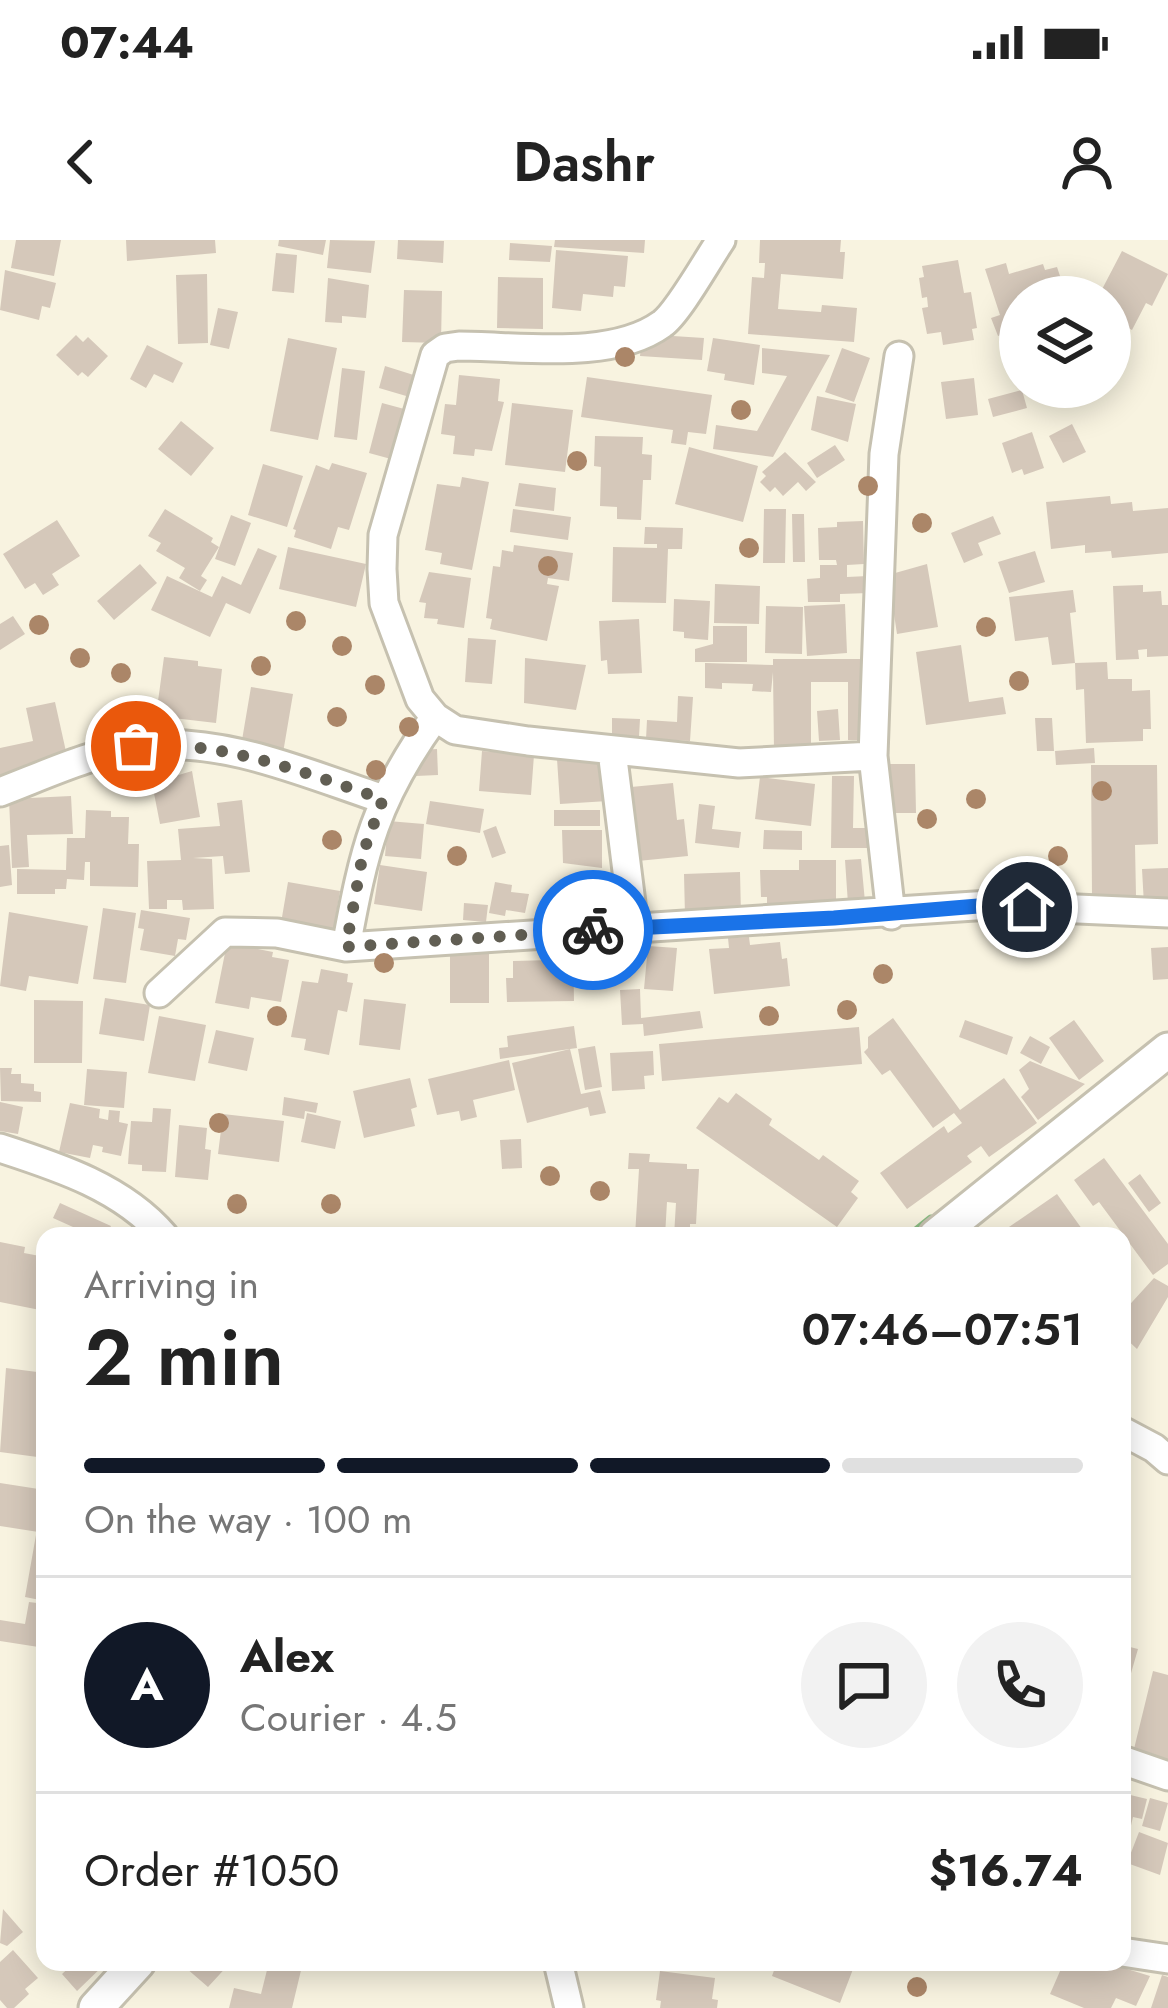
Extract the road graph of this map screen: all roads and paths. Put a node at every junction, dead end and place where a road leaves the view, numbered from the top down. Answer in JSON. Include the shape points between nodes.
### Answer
{"nodes":[{"id":1,"x":721,"y":240,"type":"edge"},
{"id":2,"x":899,"y":356,"type":"dead end"},
{"id":3,"x":434,"y":717,"type":"junction"},
{"id":4,"x":612,"y":751,"type":"junction"},
{"id":5,"x":873,"y":756,"type":"junction"},
{"id":6,"x":0,"y":792,"type":"edge"},
{"id":7,"x":383,"y":799,"type":"junction"},
{"id":8,"x":1168,"y":913,"type":"edge"},
{"id":9,"x":891,"y":915,"type":"junction"},
{"id":10,"x":634,"y":927,"type":"junction"},
{"id":11,"x":346,"y":947,"type":"junction"},
{"id":12,"x":159,"y":994,"type":"dead end"},
{"id":13,"x":1168,"y":1050,"type":"edge"},
{"id":14,"x":0,"y":1148,"type":"edge"},
{"id":15,"x":154,"y":1227,"type":"edge"},
{"id":16,"x":947,"y":1227,"type":"edge"},
{"id":17,"x":1131,"y":1436,"type":"edge"},
{"id":18,"x":1168,"y":1460,"type":"edge"},
{"id":19,"x":1131,"y":1763,"type":"edge"},
{"id":20,"x":1168,"y":1776,"type":"edge"},
{"id":21,"x":1131,"y":1953,"type":"edge"},
{"id":22,"x":1168,"y":1959,"type":"edge"},
{"id":23,"x":130,"y":1971,"type":"edge"},
{"id":24,"x":560,"y":1971,"type":"edge"},
{"id":25,"x":96,"y":2008,"type":"edge"},
{"id":26,"x":569,"y":2008,"type":"edge"}],
"edges":[{"from":1,"to":3,"type":"street","via":[[665,323],[630,340],[558,349],[459,346],[436,355],[383,535],[382,569],[384,603]]},
{"from":2,"to":5,"type":"street","via":[[884,454]]},
{"from":3,"to":4,"type":"street","via":[[455,730]]},
{"from":3,"to":7,"type":"street"},
{"from":4,"to":5,"type":"street","via":[[740,763]]},
{"from":4,"to":10,"type":"street"},
{"from":5,"to":9,"type":"street"},
{"from":6,"to":7,"type":"street","via":[[136,746],[181,743]]},
{"from":7,"to":11,"type":"street","via":[[363,853]]},
{"from":8,"to":9,"type":"street","via":[[990,905]]},
{"from":9,"to":10,"type":"street"},
{"from":10,"to":11,"type":"street"},
{"from":11,"to":12,"type":"street","via":[[225,932]]},
{"from":13,"to":16,"type":"street"},
{"from":14,"to":15,"type":"street","via":[[126,1201]]},
{"from":17,"to":18,"type":"street"},
{"from":19,"to":20,"type":"street"},
{"from":21,"to":22,"type":"street"},
{"from":23,"to":25,"type":"street"},
{"from":24,"to":26,"type":"street"}]}
